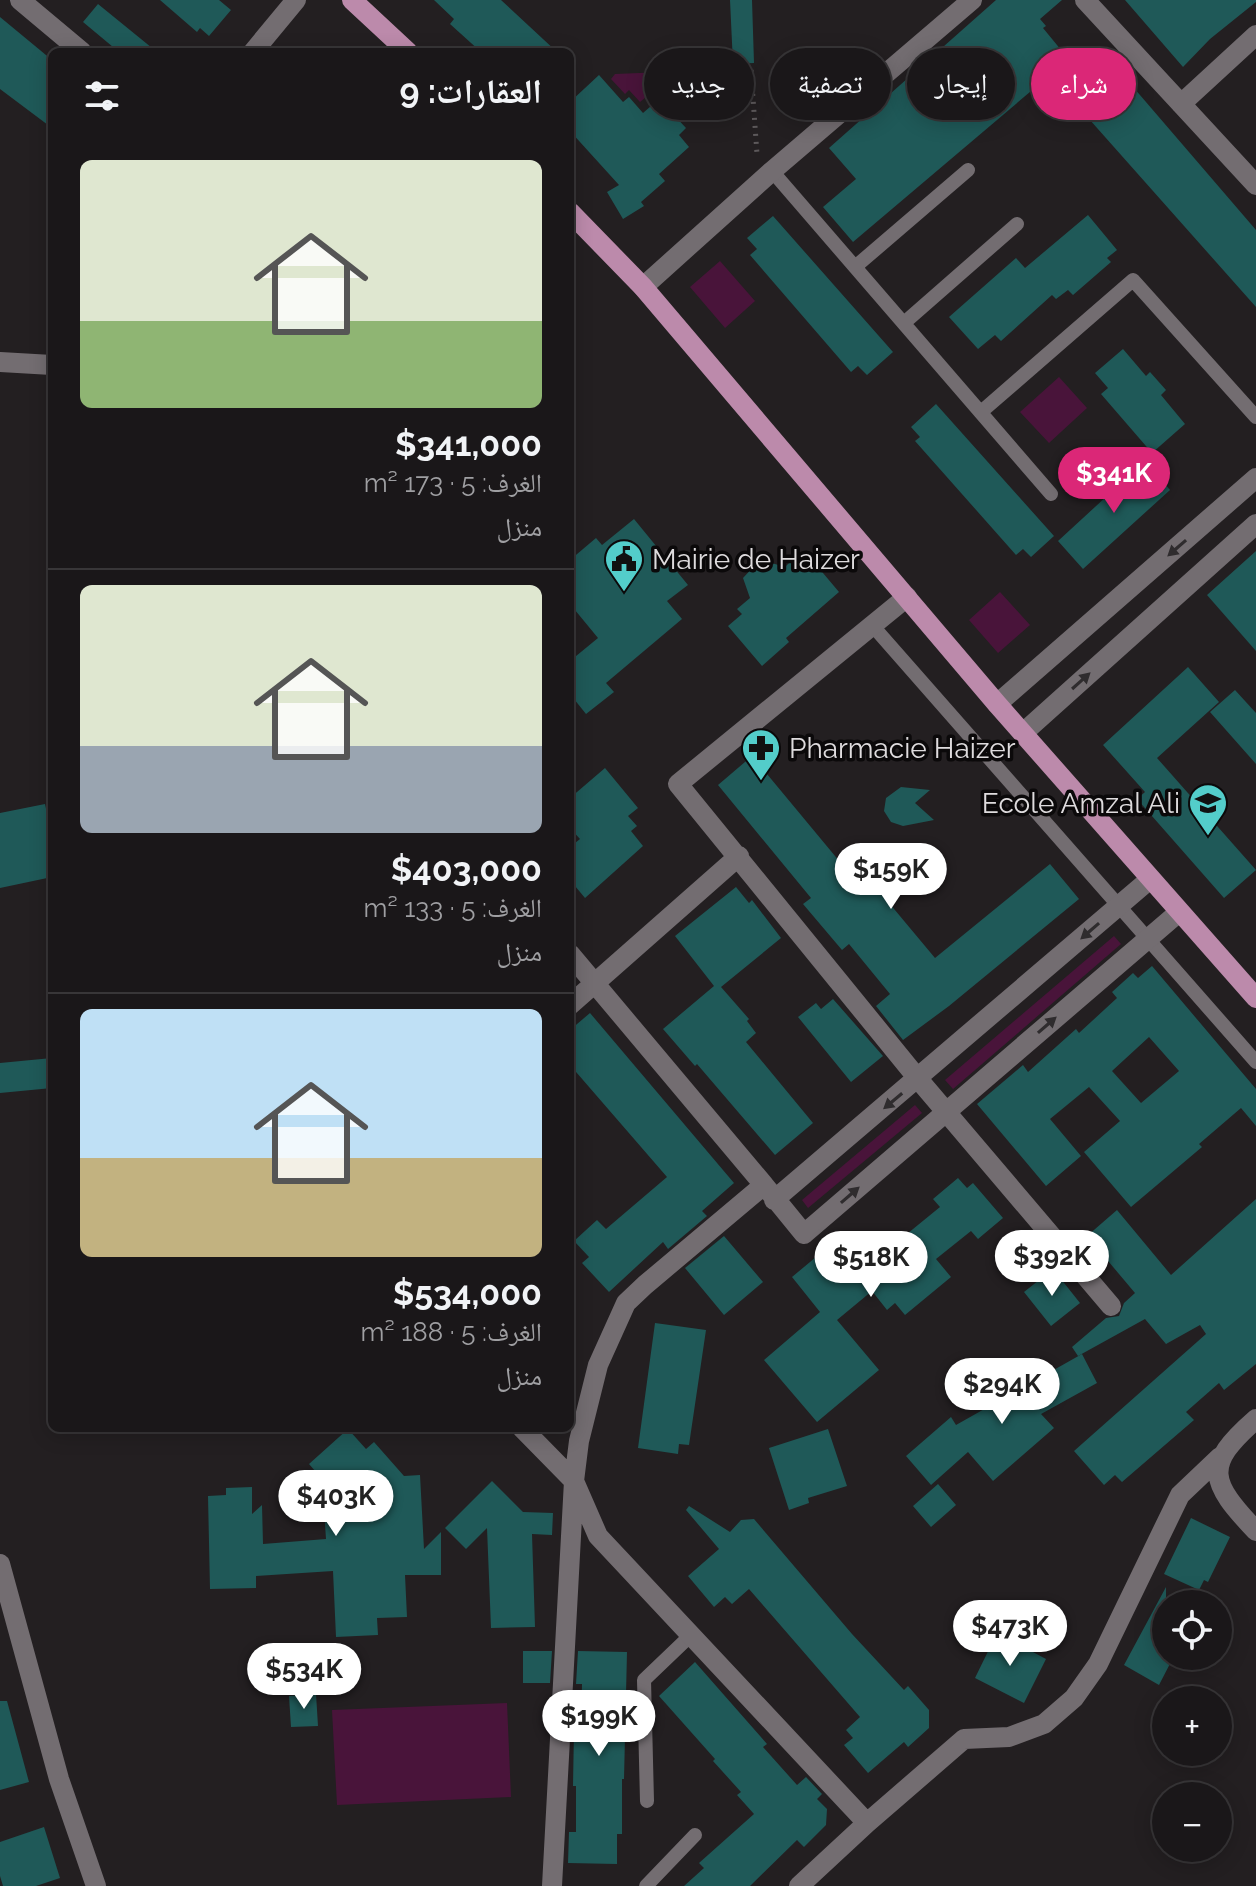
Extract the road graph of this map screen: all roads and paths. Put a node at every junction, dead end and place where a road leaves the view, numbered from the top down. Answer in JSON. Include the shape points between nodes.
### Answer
{"nodes":[{"id":1,"x":20,"y":0,"type":"edge"},
{"id":2,"x":296,"y":0,"type":"edge"},
{"id":3,"x":352,"y":0,"type":"edge"},
{"id":4,"x":972,"y":0,"type":"edge"},
{"id":5,"x":1085,"y":0,"type":"edge"},
{"id":6,"x":1256,"y":35,"type":"edge"},
{"id":7,"x":77,"y":48,"type":"edge"},
{"id":8,"x":256,"y":48,"type":"edge"},
{"id":9,"x":404,"y":48,"type":"edge"},
{"id":10,"x":754,"y":93,"type":"edge"},
{"id":11,"x":1181,"y":104,"type":"junction"},
{"id":12,"x":968,"y":170,"type":"dead end"},
{"id":13,"x":765,"y":177,"type":"junction"},
{"id":14,"x":1256,"y":185,"type":"edge"},
{"id":15,"x":574,"y":216,"type":"edge"},
{"id":16,"x":1017,"y":224,"type":"dead end"},
{"id":17,"x":855,"y":267,"type":"junction"},
{"id":18,"x":643,"y":287,"type":"junction"},
{"id":19,"x":904,"y":323,"type":"junction"},
{"id":20,"x":0,"y":362,"type":"edge"},
{"id":21,"x":48,"y":365,"type":"edge"},
{"id":22,"x":981,"y":412,"type":"junction"},
{"id":23,"x":1256,"y":417,"type":"edge"},
{"id":24,"x":1256,"y":478,"type":"edge"},
{"id":25,"x":1051,"y":494,"type":"dead end"},
{"id":26,"x":1226,"y":506,"type":"junction"},
{"id":27,"x":1254,"y":531,"type":"edge"},
{"id":28,"x":907,"y":597,"type":"junction"},
{"id":29,"x":872,"y":625,"type":"junction"},
{"id":30,"x":997,"y":704,"type":"junction"},
{"id":31,"x":1023,"y":733,"type":"junction"},
{"id":32,"x":739,"y":856,"type":"junction"},
{"id":33,"x":1149,"y":880,"type":"junction"},
{"id":34,"x":1118,"y":907,"type":"junction"},
{"id":35,"x":1178,"y":913,"type":"junction"},
{"id":36,"x":1146,"y":940,"type":"junction"},
{"id":37,"x":574,"y":958,"type":"edge"},
{"id":38,"x":595,"y":982,"type":"junction"},
{"id":39,"x":1256,"y":998,"type":"edge"},
{"id":40,"x":574,"y":1001,"type":"edge"},
{"id":41,"x":1256,"y":1062,"type":"edge"},
{"id":42,"x":919,"y":1080,"type":"junction"},
{"id":43,"x":947,"y":1111,"type":"junction"},
{"id":44,"x":769,"y":1192,"type":"junction"},
{"id":45,"x":1111,"y":1306,"type":"dead end"},
{"id":46,"x":1256,"y":1419,"type":"edge"},
{"id":47,"x":526,"y":1432,"type":"edge"},
{"id":48,"x":1220,"y":1457,"type":"junction"},
{"id":49,"x":574,"y":1481,"type":"junction"},
{"id":50,"x":1256,"y":1531,"type":"edge"},
{"id":51,"x":0,"y":1564,"type":"edge"},
{"id":52,"x":690,"y":1636,"type":"junction"},
{"id":53,"x":647,"y":1801,"type":"dead end"},
{"id":54,"x":867,"y":1823,"type":"junction"},
{"id":55,"x":695,"y":1835,"type":"dead end"},
{"id":56,"x":96,"y":1886,"type":"edge"},
{"id":57,"x":552,"y":1886,"type":"edge"},
{"id":58,"x":646,"y":1886,"type":"edge"},
{"id":59,"x":799,"y":1886,"type":"edge"}],
"edges":[{"from":1,"to":7,"type":"street"},
{"from":2,"to":8,"type":"street"},
{"from":3,"to":9,"type":"main road"},
{"from":4,"to":13,"type":"street"},
{"from":5,"to":11,"type":"street"},
{"from":6,"to":11,"type":"street"},
{"from":10,"to":13,"type":"path"},
{"from":11,"to":14,"type":"street"},
{"from":12,"to":17,"type":"lane"},
{"from":13,"to":17,"type":"lane"},
{"from":13,"to":18,"type":"street"},
{"from":15,"to":18,"type":"main road"},
{"from":16,"to":19,"type":"lane"},
{"from":17,"to":19,"type":"lane"},
{"from":18,"to":28,"type":"main road"},
{"from":19,"to":22,"type":"lane"},
{"from":20,"to":21,"type":"street"},
{"from":22,"to":23,"type":"lane","via":[[1133,280]]},
{"from":22,"to":25,"type":"lane"},
{"from":24,"to":26,"type":"street"},
{"from":26,"to":27,"type":"street"},
{"from":26,"to":30,"type":"street","one_way":true},
{"from":31,"to":27,"type":"street","one_way":true},
{"from":28,"to":29,"type":"street"},
{"from":28,"to":30,"type":"main road"},
{"from":29,"to":32,"type":"street","via":[[678,784]]},
{"from":29,"to":34,"type":"lane"},
{"from":30,"to":31,"type":"main road"},
{"from":31,"to":33,"type":"main road"},
{"from":32,"to":38,"type":"street"},
{"from":32,"to":42,"type":"street"},
{"from":33,"to":34,"type":"street"},
{"from":33,"to":35,"type":"main road"},
{"from":34,"to":36,"type":"lane"},
{"from":34,"to":42,"type":"street","one_way":true},
{"from":35,"to":36,"type":"street"},
{"from":35,"to":39,"type":"main road"},
{"from":36,"to":41,"type":"lane"},
{"from":43,"to":36,"type":"street","one_way":true},
{"from":37,"to":38,"type":"street"},
{"from":38,"to":40,"type":"street"},
{"from":38,"to":44,"type":"street"},
{"from":42,"to":43,"type":"street"},
{"from":42,"to":44,"type":"street","one_way":true},
{"from":44,"to":43,"type":"street","one_way":true,"via":[[804,1234]]},
{"from":43,"to":45,"type":"street"},
{"from":44,"to":49,"type":"street","via":[[626,1303],[598,1365]]},
{"from":46,"to":48,"type":"street"},
{"from":47,"to":49,"type":"street"},
{"from":48,"to":50,"type":"street","via":[[1228,1501]]},
{"from":48,"to":54,"type":"street","via":[[1180,1495],[1098,1664],[1074,1698],[1044,1724],[1009,1737],[964,1739]]},
{"from":49,"to":52,"type":"street","via":[[598,1536]]},
{"from":49,"to":57,"type":"street"},
{"from":51,"to":56,"type":"street","via":[[59,1779]]},
{"from":52,"to":53,"type":"lane","via":[[644,1680]]},
{"from":52,"to":54,"type":"street"},
{"from":54,"to":59,"type":"street"},
{"from":55,"to":58,"type":"lane"}]}
